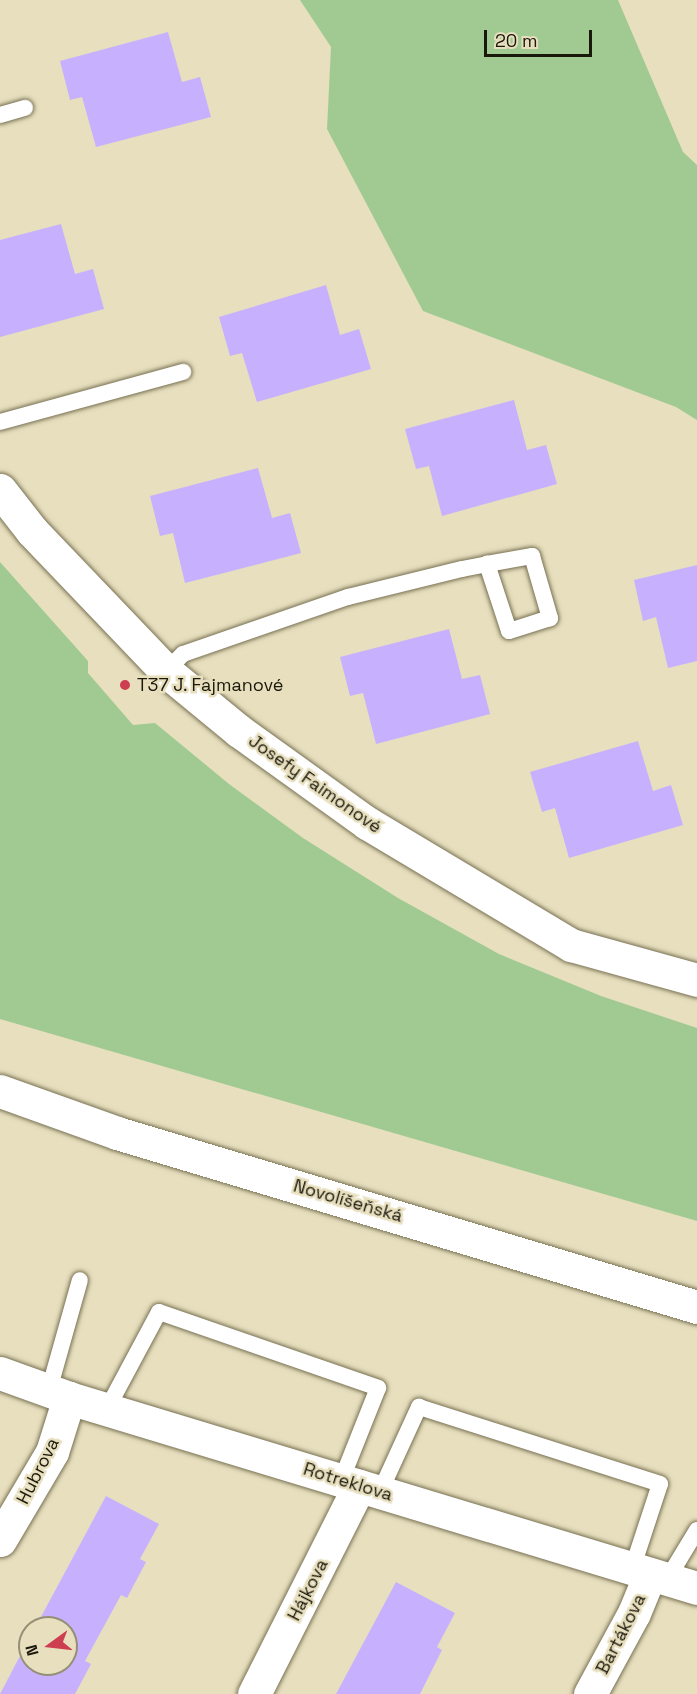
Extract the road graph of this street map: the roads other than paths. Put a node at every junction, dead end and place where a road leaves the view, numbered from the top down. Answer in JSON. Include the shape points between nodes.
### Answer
{"nodes":[{"id":1,"x":25,"y":108,"type":"dead end"},
{"id":2,"x":0,"y":115,"type":"edge"},
{"id":3,"x":183,"y":372,"type":"dead end"},
{"id":4,"x":0,"y":422,"type":"edge"},
{"id":5,"x":0,"y":490,"type":"edge"},
{"id":6,"x":488,"y":564,"type":"junction"},
{"id":7,"x":166,"y":671,"type":"junction"},
{"id":8,"x":697,"y":980,"type":"edge"},
{"id":9,"x":0,"y":1091,"type":"edge"},
{"id":10,"x":80,"y":1280,"type":"dead end"},
{"id":11,"x":697,"y":1307,"type":"edge"},
{"id":12,"x":0,"y":1373,"type":"edge"},
{"id":13,"x":59,"y":1394,"type":"junction"},
{"id":14,"x":107,"y":1409,"type":"junction"},
{"id":15,"x":360,"y":1486,"type":"junction"},
{"id":16,"x":697,"y":1530,"type":"edge"},
{"id":17,"x":0,"y":1540,"type":"edge"},
{"id":18,"x":662,"y":1577,"type":"edge"},
{"id":19,"x":254,"y":1694,"type":"edge"},
{"id":20,"x":590,"y":1694,"type":"edge"}],
"edges":[{"from":1,"to":2,"type":"lane"},
{"from":3,"to":4,"type":"lane"},
{"from":5,"to":7,"type":"street","name":"Josefy Faimonové","via":[[32,531]]},
{"from":6,"to":6,"type":"lane","via":[[509,631],[550,618],[532,556]]},
{"from":6,"to":7,"type":"lane","via":[[348,597],[183,654]]},
{"from":7,"to":8,"type":"street","name":"Josefy Faimonové","via":[[239,730],[367,823],[571,945]]},
{"from":9,"to":11,"type":"street","name":"Novolíšeňská","via":[[117,1133]]},
{"from":10,"to":13,"type":"lane"},
{"from":12,"to":13,"type":"street","name":"Rotreklova"},
{"from":13,"to":14,"type":"street","name":"Rotreklova"},
{"from":13,"to":17,"type":"street","name":"Hubrova","via":[[52,1452]]},
{"from":14,"to":15,"type":"street","name":"Rotreklova"},
{"from":14,"to":15,"type":"lane","via":[[159,1312],[378,1388]]},
{"from":15,"to":18,"type":"street","name":"Rotreklova"},
{"from":15,"to":18,"type":"lane","via":[[419,1407],[660,1484]]},
{"from":15,"to":19,"type":"street","name":"Hájkova"},
{"from":16,"to":18,"type":"lane"},
{"from":18,"to":20,"type":"street","name":"Bartákova","via":[[634,1613]]}]}
